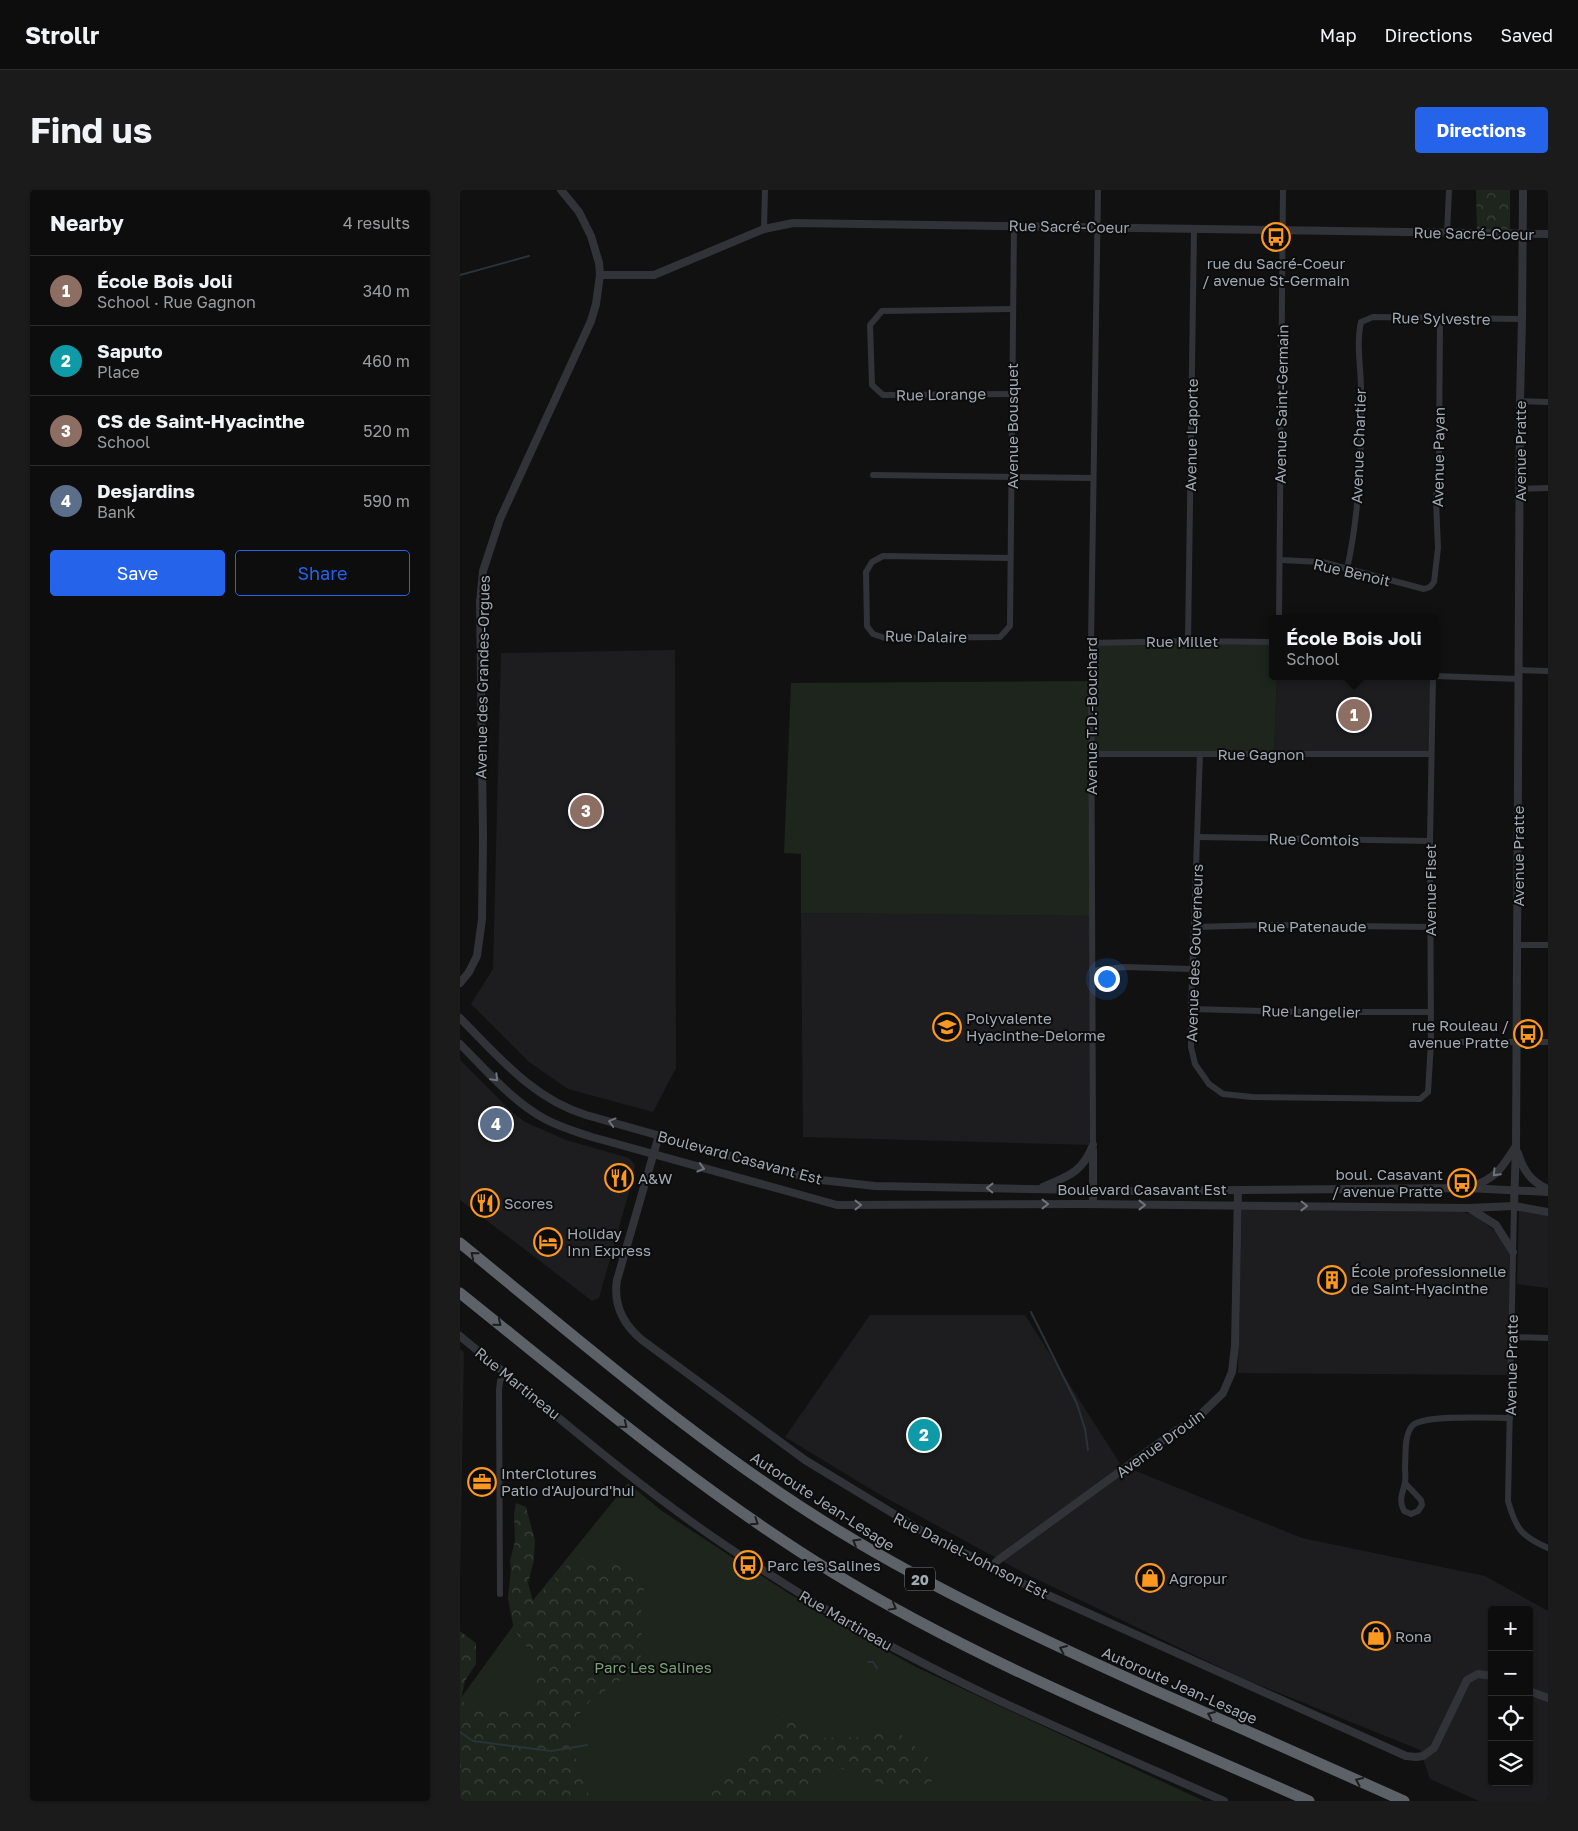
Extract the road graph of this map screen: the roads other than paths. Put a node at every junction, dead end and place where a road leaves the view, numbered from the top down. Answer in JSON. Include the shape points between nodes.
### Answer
{"nodes":[{"id":1,"x":561,"y":190,"type":"edge"},
{"id":2,"x":765,"y":190,"type":"edge"},
{"id":3,"x":1098,"y":190,"type":"edge"},
{"id":4,"x":1284,"y":190,"type":"edge"},
{"id":5,"x":1449,"y":190,"type":"edge"},
{"id":6,"x":1523,"y":190,"type":"edge"},
{"id":7,"x":1014,"y":225,"type":"junction"},
{"id":8,"x":1098,"y":227,"type":"junction"},
{"id":9,"x":764,"y":229,"type":"junction"},
{"id":10,"x":1194,"y":229,"type":"junction"},
{"id":11,"x":1283,"y":230,"type":"junction"},
{"id":12,"x":1447,"y":233,"type":"junction"},
{"id":13,"x":1523,"y":234,"type":"junction"},
{"id":14,"x":1548,"y":234,"type":"edge"},
{"id":15,"x":600,"y":275,"type":"junction"},
{"id":16,"x":1013,"y":309,"type":"junction"},
{"id":17,"x":1440,"y":318,"type":"junction"},
{"id":18,"x":1522,"y":319,"type":"junction"},
{"id":19,"x":1361,"y":322,"type":"joint"},
{"id":20,"x":1012,"y":394,"type":"junction"},
{"id":21,"x":1520,"y":401,"type":"junction"},
{"id":22,"x":1548,"y":402,"type":"edge"},
{"id":23,"x":873,"y":475,"type":"dead end"},
{"id":24,"x":1012,"y":477,"type":"junction"},
{"id":25,"x":1094,"y":478,"type":"junction"},
{"id":26,"x":1548,"y":488,"type":"edge"},
{"id":27,"x":1520,"y":489,"type":"junction"},
{"id":28,"x":1010,"y":558,"type":"junction"},
{"id":29,"x":1280,"y":560,"type":"junction"},
{"id":30,"x":1347,"y":569,"type":"junction"},
{"id":31,"x":1424,"y":589,"type":"joint"},
{"id":32,"x":1279,"y":615,"type":"edge"},
{"id":33,"x":1010,"y":626,"type":"joint"},
{"id":34,"x":1188,"y":641,"type":"junction"},
{"id":35,"x":1269,"y":642,"type":"edge"},
{"id":36,"x":1091,"y":643,"type":"junction"},
{"id":37,"x":1519,"y":670,"type":"junction"},
{"id":38,"x":1548,"y":671,"type":"edge"},
{"id":39,"x":1439,"y":676,"type":"edge"},
{"id":40,"x":1519,"y":679,"type":"junction"},
{"id":41,"x":1434,"y":680,"type":"edge"},
{"id":42,"x":1091,"y":754,"type":"junction"},
{"id":43,"x":1200,"y":754,"type":"junction"},
{"id":44,"x":1431,"y":754,"type":"junction"},
{"id":45,"x":1198,"y":837,"type":"junction"},
{"id":46,"x":1430,"y":840,"type":"junction"},
{"id":47,"x":1194,"y":927,"type":"junction"},
{"id":48,"x":1430,"y":927,"type":"junction"},
{"id":49,"x":1517,"y":944,"type":"junction"},
{"id":50,"x":1548,"y":945,"type":"edge"},
{"id":51,"x":1192,"y":969,"type":"junction"},
{"id":52,"x":1092,"y":971,"type":"junction"},
{"id":53,"x":460,"y":984,"type":"edge"},
{"id":54,"x":1191,"y":1009,"type":"junction"},
{"id":55,"x":1431,"y":1012,"type":"junction"},
{"id":56,"x":460,"y":1018,"type":"edge"},
{"id":57,"x":1516,"y":1041,"type":"junction"},
{"id":58,"x":1430,"y":1042,"type":"junction"},
{"id":59,"x":1548,"y":1042,"type":"edge"},
{"id":60,"x":460,"y":1044,"type":"edge"},
{"id":61,"x":1420,"y":1099,"type":"joint"},
{"id":62,"x":659,"y":1135,"type":"junction"},
{"id":63,"x":1093,"y":1145,"type":"junction"},
{"id":64,"x":1516,"y":1146,"type":"junction"},
{"id":65,"x":654,"y":1155,"type":"junction"},
{"id":66,"x":1468,"y":1188,"type":"junction"},
{"id":67,"x":1038,"y":1189,"type":"junction"},
{"id":68,"x":1093,"y":1189,"type":"junction"},
{"id":69,"x":1238,"y":1190,"type":"junction"},
{"id":70,"x":1514,"y":1190,"type":"junction"},
{"id":71,"x":1548,"y":1190,"type":"edge"},
{"id":72,"x":1093,"y":1204,"type":"junction"},
{"id":73,"x":1238,"y":1205,"type":"junction"},
{"id":74,"x":1514,"y":1206,"type":"junction"},
{"id":75,"x":1469,"y":1208,"type":"junction"},
{"id":76,"x":1548,"y":1212,"type":"edge"},
{"id":77,"x":460,"y":1243,"type":"edge"},
{"id":78,"x":1513,"y":1252,"type":"junction"},
{"id":79,"x":460,"y":1293,"type":"edge"},
{"id":80,"x":460,"y":1336,"type":"edge"},
{"id":81,"x":1511,"y":1337,"type":"junction"},
{"id":82,"x":1548,"y":1338,"type":"edge"},
{"id":83,"x":505,"y":1373,"type":"junction"},
{"id":84,"x":1510,"y":1418,"type":"junction"},
{"id":85,"x":1405,"y":1483,"type":"junction"},
{"id":86,"x":1548,"y":1548,"type":"edge"},
{"id":87,"x":992,"y":1568,"type":"junction"},
{"id":88,"x":500,"y":1594,"type":"dead end"},
{"id":89,"x":1488,"y":1675,"type":"edge"},
{"id":90,"x":1533,"y":1693,"type":"edge"},
{"id":91,"x":1548,"y":1698,"type":"edge"},
{"id":92,"x":1224,"y":1801,"type":"edge"},
{"id":93,"x":1309,"y":1801,"type":"edge"},
{"id":94,"x":1404,"y":1801,"type":"edge"}],
"edges":[{"from":1,"to":15,"type":"street","name":"Avenue des Grandes-Orgues","via":[[579,212],[591,236]]},
{"from":2,"to":9,"type":"street"},
{"from":3,"to":8,"type":"street","name":"Avenue T.D.-Bouchard"},
{"from":4,"to":11,"type":"street","name":"Avenue Saint-Germain"},
{"from":5,"to":12,"type":"street"},
{"from":6,"to":13,"type":"street","name":"Avenue Pratte"},
{"from":7,"to":8,"type":"street","name":"Rue Sacré-Coeur"},
{"from":7,"to":9,"type":"street","name":"Rue Sacré-Coeur","via":[[793,223]]},
{"from":7,"to":16,"type":"street","name":"Avenue Bousquet"},
{"from":8,"to":10,"type":"street","name":"Rue Sacré-Coeur"},
{"from":8,"to":25,"type":"street","name":"Avenue T.D.-Bouchard"},
{"from":9,"to":15,"type":"street","name":"Rue Sacré-Coeur","via":[[654,275]]},
{"from":10,"to":11,"type":"street","name":"Rue Sacré-Coeur"},
{"from":10,"to":34,"type":"street","name":"Avenue Laporte"},
{"from":11,"to":12,"type":"street","name":"Rue Sacré-Coeur"},
{"from":11,"to":29,"type":"street","name":"Avenue Saint-Germain"},
{"from":12,"to":13,"type":"street","name":"Rue Sacré-Coeur"},
{"from":13,"to":14,"type":"street","name":"Rue Sacré-Coeur"},
{"from":13,"to":18,"type":"street","name":"Avenue Pratte"},
{"from":15,"to":53,"type":"street","name":"Avenue des Grandes-Orgues","via":[[591,322],[500,520],[483,571],[480,602],[482,919],[477,956]]},
{"from":16,"to":20,"type":"street","name":"Avenue Bousquet"},
{"from":16,"to":20,"type":"street","name":"Rue Lorange","via":[[882,311],[870,325],[872,385],[884,395]]},
{"from":17,"to":18,"type":"street","name":"Rue Sylvestre"},
{"from":17,"to":19,"type":"street","name":"Rue Sylvestre","via":[[1374,317]]},
{"from":17,"to":31,"type":"street","name":"Avenue Payan","via":[[1438,548],[1434,582],[1430,588]]},
{"from":18,"to":21,"type":"street","name":"Avenue Pratte"},
{"from":19,"to":30,"type":"street","name":"Avenue Chartier","via":[[1358,335],[1361,391],[1359,468],[1355,533]]},
{"from":20,"to":24,"type":"street","name":"Avenue Bousquet"},
{"from":21,"to":22,"type":"street"},
{"from":21,"to":27,"type":"street","name":"Avenue Pratte"},
{"from":23,"to":24,"type":"street"},
{"from":24,"to":25,"type":"street"},
{"from":24,"to":28,"type":"street","name":"Avenue Bousquet"},
{"from":25,"to":36,"type":"street","name":"Avenue T.D.-Bouchard"},
{"from":26,"to":27,"type":"street"},
{"from":27,"to":37,"type":"street","name":"Avenue Pratte"},
{"from":28,"to":33,"type":"street","name":"Avenue Bousquet"},
{"from":28,"to":33,"type":"street","name":"Rue Dalaire","via":[[883,556],[872,562],[866,572],[867,626],[873,634],[885,638],[1000,637]]},
{"from":29,"to":30,"type":"street","name":"Rue Benoit","via":[[1322,562]]},
{"from":29,"to":32,"type":"street","name":"Avenue Saint-Germain"},
{"from":30,"to":31,"type":"street","name":"Rue Benoit"},
{"from":34,"to":35,"type":"street","name":"Rue Millet"},
{"from":34,"to":36,"type":"street","name":"Rue Millet"},
{"from":36,"to":42,"type":"street","name":"Avenue T.D.-Bouchard"},
{"from":37,"to":38,"type":"street"},
{"from":37,"to":40,"type":"street","name":"Avenue Pratte"},
{"from":39,"to":40,"type":"street"},
{"from":40,"to":49,"type":"street","name":"Avenue Pratte"},
{"from":41,"to":44,"type":"street","name":"Avenue Fiset"},
{"from":42,"to":43,"type":"street","name":"Rue Gagnon"},
{"from":42,"to":52,"type":"street","name":"Avenue T.D.-Bouchard"},
{"from":43,"to":44,"type":"street","name":"Rue Gagnon"},
{"from":43,"to":45,"type":"street","name":"Avenue des Gouverneurs"},
{"from":44,"to":46,"type":"street","name":"Avenue Fiset"},
{"from":45,"to":46,"type":"street","name":"Rue Comtois"},
{"from":45,"to":47,"type":"street","name":"Avenue des Gouverneurs"},
{"from":46,"to":48,"type":"street","name":"Avenue Fiset"},
{"from":47,"to":48,"type":"street","name":"Rue Patenaude"},
{"from":47,"to":51,"type":"street","name":"Avenue des Gouverneurs"},
{"from":48,"to":55,"type":"street","name":"Avenue Fiset"},
{"from":49,"to":50,"type":"street"},
{"from":49,"to":57,"type":"street","name":"Avenue Pratte"},
{"from":51,"to":52,"type":"street","via":[[1124,967]]},
{"from":51,"to":54,"type":"street","name":"Avenue des Gouverneurs"},
{"from":52,"to":63,"type":"street","name":"Avenue T.D.-Bouchard"},
{"from":54,"to":55,"type":"street","name":"Rue Langelier"},
{"from":54,"to":61,"type":"street","name":"Avenue des Gouverneurs","via":[[1191,1047],[1195,1064],[1209,1084],[1223,1094]]},
{"from":55,"to":58,"type":"street","name":"Avenue Fiset"},
{"from":62,"to":56,"type":"street","name":"Boulevard Casavant Est","one_way":true,"via":[[579,1113],[548,1099],[525,1082]]},
{"from":57,"to":58,"type":"street"},
{"from":57,"to":59,"type":"street"},
{"from":57,"to":64,"type":"street","name":"Avenue Pratte"},
{"from":58,"to":61,"type":"street","name":"Avenue Fiset","via":[[1428,1092]]},
{"from":60,"to":65,"type":"street","name":"Boulevard Casavant Est","one_way":true,"via":[[512,1095],[544,1118],[580,1133]]},
{"from":62,"to":65,"type":"street","name":"Rue Daniel-Johnson Est"},
{"from":67,"to":62,"type":"street","name":"Boulevard Casavant Est","one_way":true,"via":[[875,1186],[812,1179]]},
{"from":63,"to":67,"type":"street","via":[[1072,1175]]},
{"from":63,"to":68,"type":"street","name":"Avenue T.D.-Bouchard"},
{"from":64,"to":66,"type":"street","one_way":true,"via":[[1492,1179]]},
{"from":64,"to":70,"type":"street","name":"Avenue Pratte"},
{"from":64,"to":71,"type":"street","via":[[1525,1172]]},
{"from":65,"to":72,"type":"street","name":"Boulevard Casavant Est","one_way":true,"via":[[837,1205]]},
{"from":65,"to":87,"type":"street","name":"Rue Daniel-Johnson Est","via":[[616,1285],[618,1308],[628,1326],[705,1388],[820,1470],[904,1521]]},
{"from":66,"to":69,"type":"street","name":"Boulevard Casavant Est"},
{"from":66,"to":70,"type":"street","name":"Boulevard Casavant Est"},
{"from":67,"to":68,"type":"street","name":"Boulevard Casavant Est"},
{"from":68,"to":69,"type":"street","name":"Boulevard Casavant Est"},
{"from":68,"to":72,"type":"street","name":"Avenue T.D.-Bouchard"},
{"from":69,"to":73,"type":"street","name":"Boulevard Casavant Est"},
{"from":70,"to":71,"type":"street","name":"Boulevard Casavant Est"},
{"from":70,"to":74,"type":"street","name":"Avenue Pratte"},
{"from":72,"to":73,"type":"street","name":"Boulevard Casavant Est","one_way":true},
{"from":73,"to":75,"type":"street","name":"Boulevard Casavant Est","one_way":true},
{"from":73,"to":87,"type":"street","name":"Avenue Drouin","via":[[1235,1346],[1232,1372],[1223,1394],[1196,1419],[1001,1558]]},
{"from":74,"to":75,"type":"street","name":"Boulevard Casavant Est"},
{"from":74,"to":76,"type":"street","name":"Boulevard Casavant Est"},
{"from":74,"to":78,"type":"street","name":"Avenue Pratte"},
{"from":75,"to":78,"type":"street","via":[[1496,1225]]},
{"from":94,"to":77,"type":"highway","name":"Autoroute Jean-Lesage","number":"20","one_way":true,"via":[[1030,1634],[952,1596],[876,1553],[790,1500],[695,1432]]},
{"from":78,"to":81,"type":"street","name":"Avenue Pratte"},
{"from":79,"to":93,"type":"highway","number":"20","one_way":true,"via":[[680,1469],[834,1573],[921,1623],[1006,1666]]},
{"from":80,"to":83,"type":"street","name":"Rue Martineau"},
{"from":81,"to":82,"type":"street"},
{"from":81,"to":84,"type":"street","name":"Avenue Pratte"},
{"from":83,"to":88,"type":"street","via":[[499,1390]]},
{"from":83,"to":92,"type":"street","name":"Rue Martineau","via":[[677,1511],[827,1610],[955,1680]]},
{"from":84,"to":85,"type":"street","via":[[1433,1418],[1416,1422],[1406,1441]]},
{"from":84,"to":86,"type":"street","name":"Avenue Pratte","via":[[1508,1501],[1513,1520],[1534,1541]]},
{"from":85,"to":85,"type":"street","via":[[1400,1503],[1404,1511],[1411,1514],[1422,1505]]},
{"from":87,"to":89,"type":"street","name":"Rue Daniel-Johnson Est","via":[[1409,1757],[1423,1756],[1434,1748],[1461,1690],[1470,1678],[1480,1673]]},
{"from":90,"to":91,"type":"street"}]}
